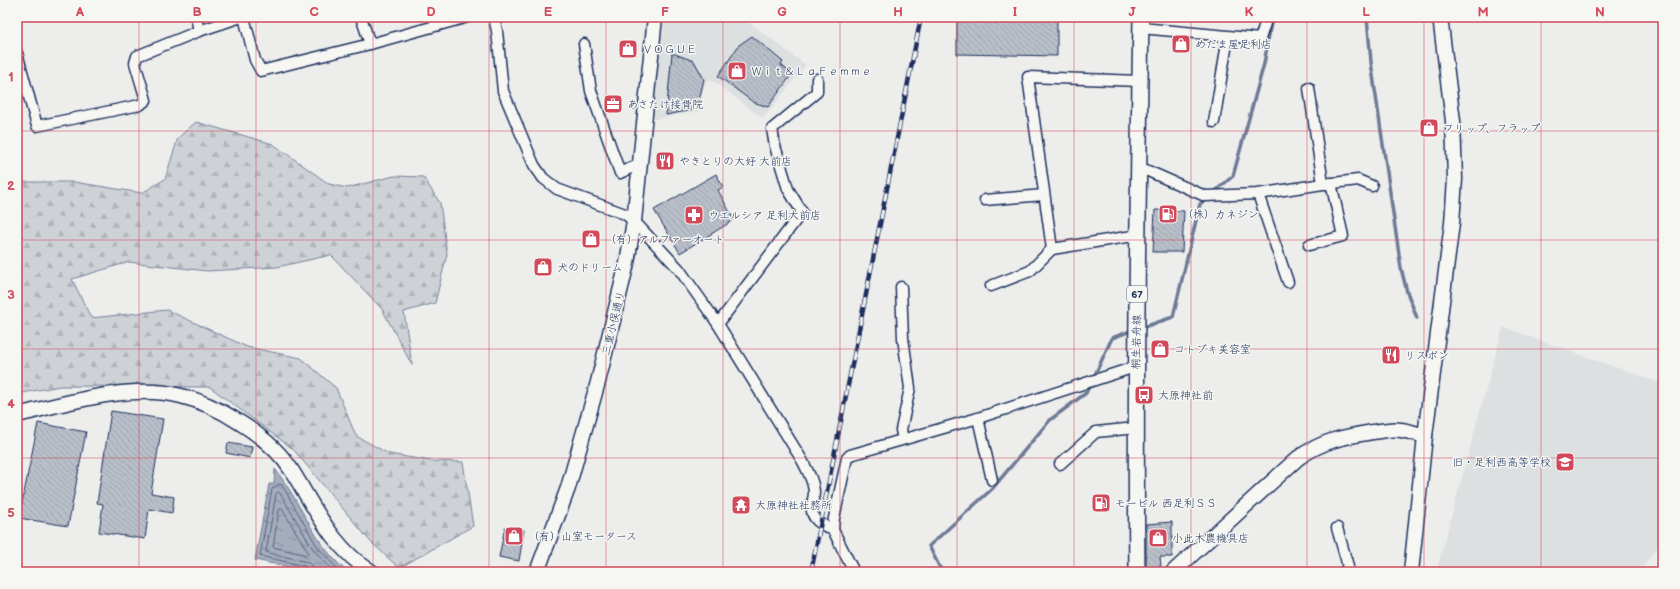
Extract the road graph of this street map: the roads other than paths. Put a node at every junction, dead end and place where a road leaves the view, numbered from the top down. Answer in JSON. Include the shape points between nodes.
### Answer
{"nodes":[{"id":1,"x":196,"y":17,"type":"edge"},
{"id":2,"x":243,"y":17,"type":"edge"},
{"id":3,"x":361,"y":17,"type":"edge"},
{"id":4,"x":468,"y":17,"type":"edge"},
{"id":5,"x":494,"y":17,"type":"edge"},
{"id":6,"x":655,"y":17,"type":"edge"},
{"id":7,"x":1268,"y":17,"type":"edge"},
{"id":8,"x":1440,"y":17,"type":"edge"},
{"id":9,"x":1141,"y":22,"type":"edge"},
{"id":10,"x":199,"y":31,"type":"junction"},
{"id":11,"x":1228,"y":37,"type":"junction"},
{"id":12,"x":370,"y":44,"type":"junction"},
{"id":13,"x":584,"y":44,"type":"dead end"},
{"id":14,"x":17,"y":53,"type":"edge"},
{"id":15,"x":817,"y":79,"type":"dead end"},
{"id":16,"x":1140,"y":81,"type":"junction"},
{"id":17,"x":1309,"y":88,"type":"dead end"},
{"id":18,"x":1214,"y":122,"type":"dead end"},
{"id":19,"x":640,"y":167,"type":"junction"},
{"id":20,"x":1139,"y":167,"type":"junction"},
{"id":21,"x":1327,"y":183,"type":"junction"},
{"id":22,"x":1372,"y":186,"type":"dead end"},
{"id":23,"x":1258,"y":194,"type":"junction"},
{"id":24,"x":1044,"y":195,"type":"junction"},
{"id":25,"x":985,"y":200,"type":"dead end"},
{"id":26,"x":634,"y":221,"type":"junction"},
{"id":27,"x":1139,"y":235,"type":"junction"},
{"id":28,"x":1308,"y":245,"type":"dead end"},
{"id":29,"x":1052,"y":249,"type":"junction"},
{"id":30,"x":1288,"y":282,"type":"dead end"},
{"id":31,"x":991,"y":286,"type":"dead end"},
{"id":32,"x":901,"y":288,"type":"dead end"},
{"id":33,"x":718,"y":324,"type":"junction"},
{"id":34,"x":1135,"y":367,"type":"junction"},
{"id":35,"x":17,"y":415,"type":"edge"},
{"id":36,"x":978,"y":418,"type":"junction"},
{"id":37,"x":1136,"y":428,"type":"junction"},
{"id":38,"x":1425,"y":436,"type":"junction"},
{"id":39,"x":903,"y":440,"type":"junction"},
{"id":40,"x":1060,"y":464,"type":"dead end"},
{"id":41,"x":992,"y":480,"type":"dead end"},
{"id":42,"x":1337,"y":528,"type":"dead end"},
{"id":43,"x":833,"y":530,"type":"junction"},
{"id":44,"x":372,"y":572,"type":"edge"},
{"id":45,"x":537,"y":572,"type":"edge"},
{"id":46,"x":854,"y":572,"type":"edge"},
{"id":47,"x":1136,"y":572,"type":"edge"},
{"id":48,"x":1173,"y":572,"type":"edge"},
{"id":49,"x":1344,"y":572,"type":"edge"},
{"id":50,"x":1411,"y":572,"type":"edge"}],
"edges":[{"from":1,"to":10,"type":"street"},
{"from":2,"to":10,"type":"street"},
{"from":2,"to":12,"type":"street","via":[[255,60],[261,71]]},
{"from":3,"to":12,"type":"street"},
{"from":4,"to":12,"type":"street"},
{"from":5,"to":26,"type":"street","via":[[503,91],[534,165],[543,178],[557,189],[625,214]]},
{"from":6,"to":19,"type":"street","name":"三重小俣通り"},
{"from":7,"to":11,"type":"street","via":[[1260,39]]},
{"from":8,"to":38,"type":"street","via":[[1453,120],[1456,179],[1450,247]]},
{"from":9,"to":11,"type":"street"},
{"from":9,"to":16,"type":"main road","name":"桐生岩舟線","number":"67"},
{"from":10,"to":14,"type":"street","via":[[137,56],[135,63],[146,100],[140,105],[37,126]]},
{"from":11,"to":18,"type":"street"},
{"from":13,"to":19,"type":"street","via":[[591,91],[620,173],[633,167]]},
{"from":15,"to":33,"type":"street","via":[[817,92],[772,129],[788,189],[802,212]]},
{"from":16,"to":20,"type":"main road","name":"桐生岩舟線","number":"67"},
{"from":16,"to":24,"type":"street","via":[[1028,77]]},
{"from":17,"to":21,"type":"street"},
{"from":19,"to":26,"type":"street","name":"三重小俣通り"},
{"from":20,"to":23,"type":"street","via":[[1205,196]]},
{"from":20,"to":27,"type":"main road","name":"桐生岩舟線","number":"67"},
{"from":21,"to":22,"type":"street","via":[[1358,180]]},
{"from":21,"to":23,"type":"street"},
{"from":21,"to":28,"type":"street","via":[[1343,236]]},
{"from":23,"to":30,"type":"street"},
{"from":24,"to":25,"type":"street"},
{"from":24,"to":29,"type":"street"},
{"from":26,"to":33,"type":"street","via":[[679,269]]},
{"from":26,"to":45,"type":"street","name":"三重小俣通り","via":[[628,262],[596,390],[568,488]]},
{"from":27,"to":29,"type":"street"},
{"from":27,"to":34,"type":"main road","name":"桐生岩舟線","number":"67"},
{"from":29,"to":31,"type":"street","via":[[1030,271]]},
{"from":32,"to":39,"type":"street","via":[[910,388],[901,430]]},
{"from":33,"to":43,"type":"street","via":[[802,460],[814,492],[814,517]]},
{"from":34,"to":36,"type":"street"},
{"from":34,"to":37,"type":"main road","name":"桐生岩舟線","number":"67"},
{"from":35,"to":44,"type":"street","via":[[102,397],[144,392],[181,396],[222,411],[263,438],[283,458],[340,546]]},
{"from":36,"to":39,"type":"street"},
{"from":36,"to":41,"type":"street"},
{"from":37,"to":40,"type":"street","via":[[1096,432]]},
{"from":37,"to":47,"type":"main road","name":"桐生岩舟線","number":"67"},
{"from":38,"to":48,"type":"street","via":[[1390,430],[1337,438],[1310,450],[1298,458]]},
{"from":38,"to":50,"type":"street"},
{"from":39,"to":43,"type":"street","via":[[847,458]]},
{"from":42,"to":49,"type":"street","via":[[1348,566]]},
{"from":43,"to":46,"type":"street"}]}
